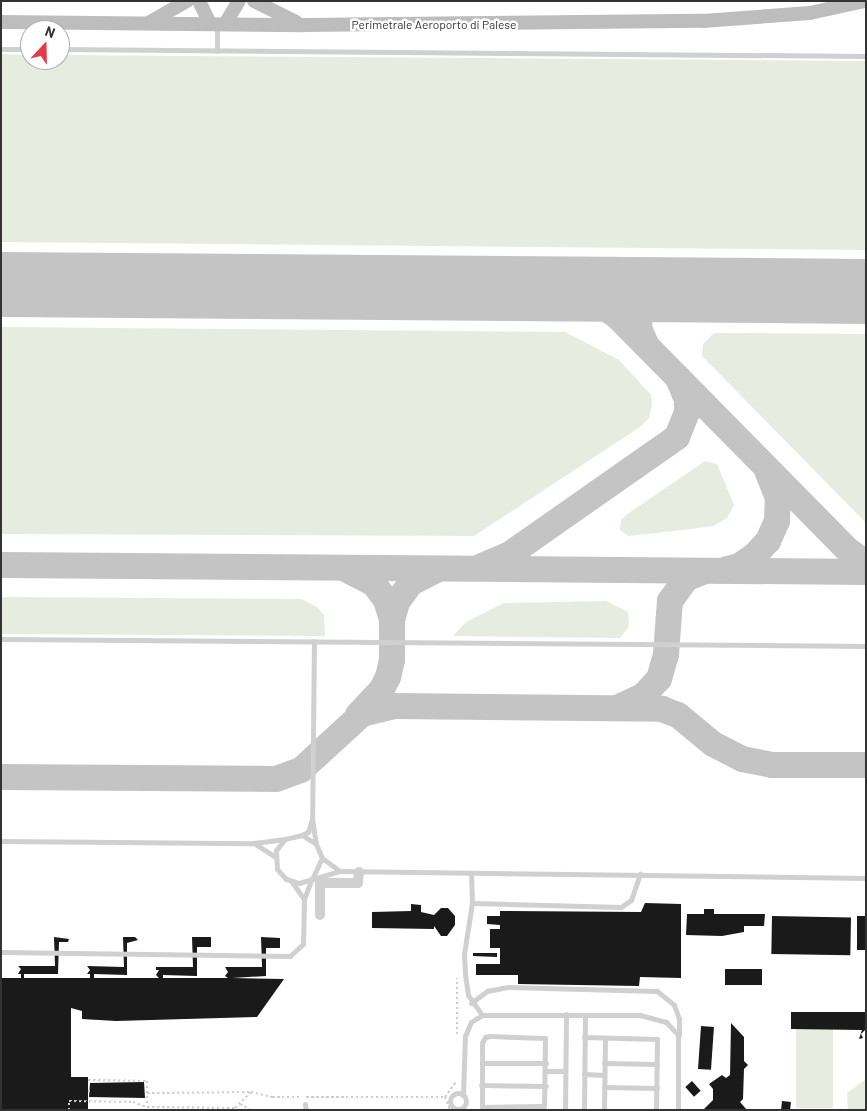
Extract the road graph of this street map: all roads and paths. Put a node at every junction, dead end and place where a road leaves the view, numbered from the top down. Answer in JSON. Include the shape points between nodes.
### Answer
{"nodes":[{"id":1,"x":187,"y":1,"type":"edge"},
{"id":2,"x":199,"y":1,"type":"edge"},
{"id":3,"x":239,"y":1,"type":"edge"},
{"id":4,"x":254,"y":1,"type":"edge"},
{"id":5,"x":828,"y":1,"type":"edge"},
{"id":6,"x":864,"y":1,"type":"edge"},
{"id":7,"x":866,"y":10,"type":"edge"},
{"id":8,"x":758,"y":19,"type":"junction"},
{"id":9,"x":1,"y":22,"type":"edge"},
{"id":10,"x":147,"y":24,"type":"junction"},
{"id":11,"x":217,"y":24,"type":"junction"},
{"id":12,"x":304,"y":25,"type":"junction"},
{"id":13,"x":1,"y":49,"type":"edge"},
{"id":14,"x":20,"y":49,"type":"edge"},
{"id":15,"x":70,"y":49,"type":"edge"},
{"id":16,"x":217,"y":51,"type":"junction"},
{"id":17,"x":866,"y":56,"type":"edge"},
{"id":18,"x":1,"y":639,"type":"edge"},
{"id":19,"x":314,"y":641,"type":"junction"},
{"id":20,"x":866,"y":646,"type":"edge"},
{"id":21,"x":312,"y":819,"type":"junction"},
{"id":22,"x":302,"y":835,"type":"junction"},
{"id":23,"x":285,"y":839,"type":"junction"},
{"id":24,"x":1,"y":841,"type":"edge"},
{"id":25,"x":253,"y":843,"type":"junction"},
{"id":26,"x":316,"y":844,"type":"junction"},
{"id":27,"x":274,"y":856,"type":"junction"},
{"id":28,"x":322,"y":858,"type":"junction"},
{"id":29,"x":340,"y":871,"type":"junction"},
{"id":30,"x":359,"y":872,"type":"junction"},
{"id":31,"x":471,"y":872,"type":"junction"},
{"id":32,"x":640,"y":874,"type":"junction"},
{"id":33,"x":312,"y":878,"type":"junction"},
{"id":34,"x":866,"y":878,"type":"edge"},
{"id":35,"x":292,"y":882,"type":"junction"},
{"id":36,"x":304,"y":899,"type":"junction"},
{"id":37,"x":472,"y":903,"type":"junction"},
{"id":38,"x":320,"y":915,"type":"dead end"},
{"id":39,"x":1,"y":952,"type":"edge"},
{"id":40,"x":457,"y":974,"type":"dead end"},
{"id":41,"x":471,"y":1003,"type":"junction"},
{"id":42,"x":566,"y":1014,"type":"junction"},
{"id":43,"x":482,"y":1015,"type":"junction"},
{"id":44,"x":585,"y":1015,"type":"junction"},
{"id":45,"x":584,"y":1037,"type":"junction"},
{"id":46,"x":605,"y":1038,"type":"junction"},
{"id":47,"x":679,"y":1040,"type":"junction"},
{"id":48,"x":457,"y":1042,"type":"dead end"},
{"id":49,"x":482,"y":1062,"type":"junction"},
{"id":50,"x":546,"y":1063,"type":"junction"},
{"id":51,"x":604,"y":1063,"type":"junction"},
{"id":52,"x":657,"y":1064,"type":"junction"},
{"id":53,"x":546,"y":1071,"type":"junction"},
{"id":54,"x":565,"y":1071,"type":"junction"},
{"id":55,"x":584,"y":1074,"type":"junction"},
{"id":56,"x":604,"y":1075,"type":"junction"},
{"id":57,"x":88,"y":1080,"type":"dead end"},
{"id":58,"x":481,"y":1085,"type":"junction"},
{"id":59,"x":546,"y":1086,"type":"junction"},
{"id":60,"x":604,"y":1087,"type":"junction"},
{"id":61,"x":657,"y":1088,"type":"junction"},
{"id":62,"x":252,"y":1092,"type":"junction"},
{"id":63,"x":147,"y":1093,"type":"junction"},
{"id":64,"x":464,"y":1096,"type":"junction"},
{"id":65,"x":240,"y":1104,"type":"junction"},
{"id":66,"x":147,"y":1107,"type":"junction"},
{"id":67,"x":463,"y":1109,"type":"edge"},
{"id":68,"x":69,"y":1110,"type":"edge"},
{"id":69,"x":251,"y":1110,"type":"edge"},
{"id":70,"x":450,"y":1110,"type":"edge"},
{"id":71,"x":565,"y":1110,"type":"edge"},
{"id":72,"x":584,"y":1110,"type":"edge"},
{"id":73,"x":604,"y":1110,"type":"edge"},
{"id":74,"x":656,"y":1110,"type":"edge"},
{"id":75,"x":678,"y":1110,"type":"edge"}],
"edges":[{"from":1,"to":10,"type":"street"},
{"from":2,"to":11,"type":"street"},
{"from":3,"to":11,"type":"street"},
{"from":4,"to":12,"type":"street"},
{"from":5,"to":8,"type":"street"},
{"from":6,"to":8,"type":"street","name":"Perimetrale Aeroporto di Palese"},
{"from":7,"to":8,"type":"street","via":[[812,21]]},
{"from":8,"to":12,"type":"street","name":"Perimetrale Aeroporto di Palese"},
{"from":9,"to":10,"type":"street","name":"Perimetrale Aeroporto di Palese"},
{"from":10,"to":11,"type":"street","name":"Perimetrale Aeroporto di Palese"},
{"from":11,"to":12,"type":"street","name":"Perimetrale Aeroporto di Palese"},
{"from":11,"to":16,"type":"lane"},
{"from":13,"to":14,"type":"lane"},
{"from":15,"to":16,"type":"lane"},
{"from":16,"to":17,"type":"lane"},
{"from":18,"to":19,"type":"lane"},
{"from":19,"to":20,"type":"lane"},
{"from":19,"to":21,"type":"lane"},
{"from":21,"to":22,"type":"lane","via":[[308,832]]},
{"from":21,"to":26,"type":"lane"},
{"from":22,"to":23,"type":"lane"},
{"from":22,"to":26,"type":"lane"},
{"from":23,"to":25,"type":"lane"},
{"from":23,"to":27,"type":"lane"},
{"from":24,"to":25,"type":"lane"},
{"from":25,"to":27,"type":"lane"},
{"from":26,"to":28,"type":"lane"},
{"from":27,"to":35,"type":"lane","via":[[276,869]]},
{"from":28,"to":29,"type":"lane"},
{"from":28,"to":33,"type":"lane"},
{"from":29,"to":30,"type":"lane"},
{"from":29,"to":33,"type":"lane"},
{"from":30,"to":31,"type":"lane"},
{"from":30,"to":38,"type":"street","via":[[358,883],[320,883]]},
{"from":31,"to":32,"type":"lane"},
{"from":31,"to":37,"type":"lane"},
{"from":32,"to":34,"type":"lane"},
{"from":32,"to":37,"type":"lane","via":[[631,900],[621,907]]},
{"from":33,"to":35,"type":"lane"},
{"from":33,"to":36,"type":"lane"},
{"from":35,"to":36,"type":"lane"},
{"from":36,"to":39,"type":"lane","via":[[303,944],[295,953],[283,957]]},
{"from":37,"to":41,"type":"lane","via":[[464,954],[466,987]]},
{"from":40,"to":48,"type":"path"},
{"from":41,"to":43,"type":"lane"},
{"from":41,"to":47,"type":"lane","via":[[487,991],[508,987],[657,991],[674,1005],[679,1019]]},
{"from":42,"to":43,"type":"lane"},
{"from":42,"to":44,"type":"lane"},
{"from":42,"to":54,"type":"lane"},
{"from":43,"to":64,"type":"lane","via":[[471,1022],[465,1036]]},
{"from":44,"to":45,"type":"lane"},
{"from":44,"to":47,"type":"lane","via":[[659,1018],[672,1026]]},
{"from":45,"to":46,"type":"lane"},
{"from":45,"to":55,"type":"lane"},
{"from":46,"to":51,"type":"lane"},
{"from":46,"to":52,"type":"lane","via":[[657,1039]]},
{"from":47,"to":75,"type":"lane"},
{"from":49,"to":50,"type":"lane"},
{"from":49,"to":50,"type":"lane","via":[[482,1043],[490,1036],[541,1036],[546,1041]]},
{"from":49,"to":58,"type":"lane"},
{"from":50,"to":53,"type":"lane"},
{"from":51,"to":52,"type":"lane"},
{"from":51,"to":56,"type":"lane"},
{"from":52,"to":61,"type":"lane"},
{"from":53,"to":54,"type":"lane"},
{"from":53,"to":59,"type":"lane"},
{"from":54,"to":71,"type":"lane"},
{"from":55,"to":56,"type":"lane"},
{"from":55,"to":72,"type":"lane"},
{"from":56,"to":60,"type":"lane"},
{"from":57,"to":63,"type":"path","via":[[147,1081]]},
{"from":58,"to":59,"type":"lane"},
{"from":58,"to":59,"type":"lane","via":[[480,1102],[487,1108],[541,1108],[546,1103]]},
{"from":60,"to":61,"type":"lane"},
{"from":60,"to":73,"type":"lane"},
{"from":61,"to":74,"type":"lane"},
{"from":62,"to":63,"type":"path"},
{"from":62,"to":65,"type":"path"},
{"from":62,"to":70,"type":"path","via":[[272,1097],[445,1097]]},
{"from":63,"to":66,"type":"path"},
{"from":64,"to":67,"type":"lane","via":[[466,1103]]},
{"from":64,"to":67,"type":"lane","via":[[456,1094],[450,1102],[456,1109]]},
{"from":65,"to":66,"type":"path","via":[[235,1108]]},
{"from":65,"to":69,"type":"path"},
{"from":66,"to":68,"type":"path","via":[[133,1102],[70,1100]]}]}
